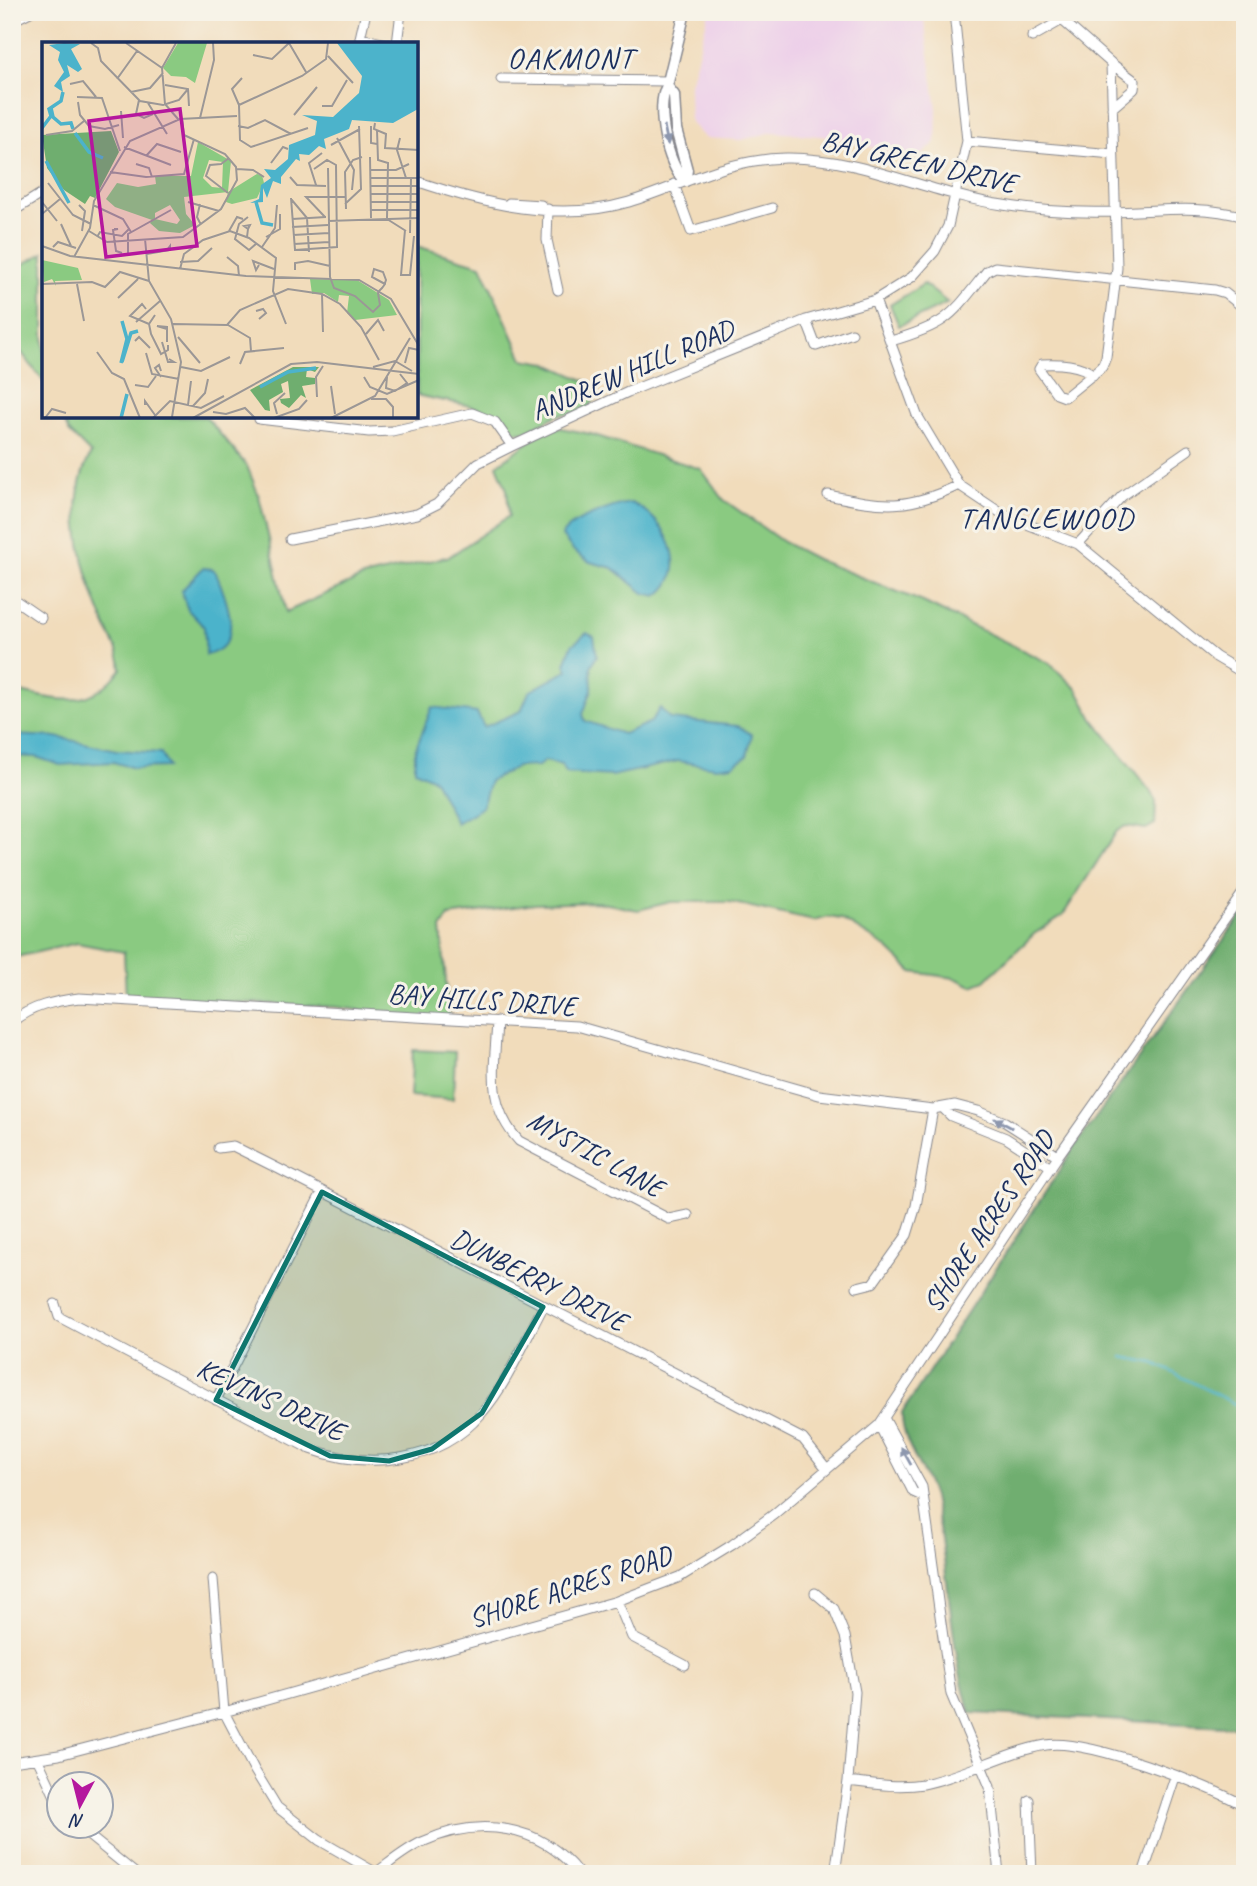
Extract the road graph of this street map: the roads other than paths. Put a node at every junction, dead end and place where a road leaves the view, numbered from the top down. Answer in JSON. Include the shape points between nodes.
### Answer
{"nodes":[{"id":1,"x":30,"y":12,"type":"edge"},
{"id":2,"x":366,"y":12,"type":"edge"},
{"id":3,"x":401,"y":12,"type":"edge"},
{"id":4,"x":685,"y":12,"type":"edge"},
{"id":5,"x":954,"y":12,"type":"edge"},
{"id":6,"x":12,"y":21,"type":"edge"},
{"id":7,"x":1032,"y":37,"type":"dead end"},
{"id":8,"x":378,"y":42,"type":"edge"},
{"id":9,"x":397,"y":42,"type":"edge"},
{"id":10,"x":1111,"y":63,"type":"junction"},
{"id":11,"x":501,"y":79,"type":"dead end"},
{"id":12,"x":668,"y":84,"type":"junction"},
{"id":13,"x":1112,"y":108,"type":"junction"},
{"id":14,"x":967,"y":141,"type":"junction"},
{"id":15,"x":1113,"y":154,"type":"junction"},
{"id":16,"x":418,"y":182,"type":"edge"},
{"id":17,"x":680,"y":182,"type":"junction"},
{"id":18,"x":42,"y":193,"type":"edge"},
{"id":19,"x":956,"y":197,"type":"junction"},
{"id":20,"x":772,"y":208,"type":"dead end"},
{"id":21,"x":548,"y":209,"type":"junction"},
{"id":22,"x":12,"y":212,"type":"edge"},
{"id":23,"x":1114,"y":212,"type":"junction"},
{"id":24,"x":1245,"y":217,"type":"edge"},
{"id":25,"x":1115,"y":280,"type":"junction"},
{"id":26,"x":558,"y":290,"type":"dead end"},
{"id":27,"x":875,"y":300,"type":"junction"},
{"id":28,"x":1245,"y":309,"type":"edge"},
{"id":29,"x":806,"y":320,"type":"junction"},
{"id":30,"x":852,"y":333,"type":"dead end"},
{"id":31,"x":891,"y":341,"type":"junction"},
{"id":32,"x":1093,"y":375,"type":"junction"},
{"id":33,"x":259,"y":419,"type":"dead end"},
{"id":34,"x":512,"y":446,"type":"junction"},
{"id":35,"x":1188,"y":450,"type":"dead end"},
{"id":36,"x":959,"y":485,"type":"junction"},
{"id":37,"x":828,"y":495,"type":"dead end"},
{"id":38,"x":290,"y":539,"type":"dead end"},
{"id":39,"x":1078,"y":544,"type":"junction"},
{"id":40,"x":12,"y":598,"type":"edge"},
{"id":41,"x":41,"y":618,"type":"dead end"},
{"id":42,"x":1245,"y":674,"type":"edge"},
{"id":43,"x":1245,"y":890,"type":"edge"},
{"id":44,"x":497,"y":1021,"type":"junction"},
{"id":45,"x":12,"y":1022,"type":"edge"},
{"id":46,"x":933,"y":1108,"type":"junction"},
{"id":47,"x":944,"y":1109,"type":"junction"},
{"id":48,"x":218,"y":1148,"type":"dead end"},
{"id":49,"x":1058,"y":1156,"type":"junction"},
{"id":50,"x":1051,"y":1167,"type":"junction"},
{"id":51,"x":322,"y":1192,"type":"junction"},
{"id":52,"x":688,"y":1215,"type":"dead end"},
{"id":53,"x":857,"y":1287,"type":"dead end"},
{"id":54,"x":55,"y":1304,"type":"dead end"},
{"id":55,"x":542,"y":1307,"type":"junction"},
{"id":56,"x":216,"y":1399,"type":"junction"},
{"id":57,"x":881,"y":1422,"type":"junction"},
{"id":58,"x":827,"y":1469,"type":"junction"},
{"id":59,"x":213,"y":1579,"type":"dead end"},
{"id":60,"x":815,"y":1592,"type":"dead end"},
{"id":61,"x":617,"y":1601,"type":"junction"},
{"id":62,"x":685,"y":1665,"type":"dead end"},
{"id":63,"x":224,"y":1712,"type":"junction"},
{"id":64,"x":38,"y":1760,"type":"junction"},
{"id":65,"x":12,"y":1762,"type":"edge"},
{"id":66,"x":981,"y":1766,"type":"junction"},
{"id":67,"x":46,"y":1777,"type":"edge"},
{"id":68,"x":1175,"y":1777,"type":"junction"},
{"id":69,"x":848,"y":1781,"type":"junction"},
{"id":70,"x":1029,"y":1800,"type":"dead end"},
{"id":71,"x":1245,"y":1806,"type":"edge"},
{"id":72,"x":94,"y":1840,"type":"edge"},
{"id":73,"x":377,"y":1873,"type":"edge"},
{"id":74,"x":136,"y":1874,"type":"edge"},
{"id":75,"x":579,"y":1874,"type":"edge"},
{"id":76,"x":835,"y":1874,"type":"edge"},
{"id":77,"x":999,"y":1874,"type":"edge"},
{"id":78,"x":1031,"y":1874,"type":"edge"},
{"id":79,"x":1143,"y":1874,"type":"edge"}],
"edges":[{"from":1,"to":6,"type":"street"},
{"from":2,"to":8,"type":"street","via":[[360,38]]},
{"from":3,"to":9,"type":"street"},
{"from":4,"to":12,"type":"street"},
{"from":5,"to":14,"type":"street","name":"ANDREW HILL ROAD"},
{"from":7,"to":10,"type":"street","via":[[1062,20]]},
{"from":10,"to":13,"type":"street"},
{"from":10,"to":13,"type":"street","via":[[1135,81],[1134,89]]},
{"from":11,"to":12,"type":"street"},
{"from":12,"to":17,"type":"street","via":[[662,95],[666,137]]},
{"from":13,"to":15,"type":"street"},
{"from":14,"to":15,"type":"street"},
{"from":14,"to":19,"type":"street","name":"ANDREW HILL ROAD"},
{"from":15,"to":23,"type":"street"},
{"from":16,"to":21,"type":"street","name":"BAY GREEN DRIVE","via":[[501,204],[522,202]]},
{"from":17,"to":19,"type":"street","name":"BAY GREEN DRIVE","via":[[745,160],[822,159]]},
{"from":17,"to":20,"type":"street","via":[[691,230]]},
{"from":17,"to":21,"type":"street","name":"BAY GREEN DRIVE","via":[[606,208]]},
{"from":18,"to":22,"type":"street"},
{"from":19,"to":23,"type":"street","name":"BAY GREEN DRIVE","via":[[1049,211]]},
{"from":19,"to":27,"type":"street","name":"ANDREW HILL ROAD","via":[[944,235],[928,260],[912,277]]},
{"from":21,"to":26,"type":"street","via":[[547,240]]},
{"from":23,"to":24,"type":"street","name":"BAY GREEN DRIVE","via":[[1191,207]]},
{"from":23,"to":25,"type":"street"},
{"from":25,"to":28,"type":"street","via":[[1215,290]]},
{"from":25,"to":31,"type":"street","via":[[990,268],[950,317]]},
{"from":25,"to":32,"type":"street","via":[[1106,357]]},
{"from":27,"to":29,"type":"street","name":"ANDREW HILL ROAD"},
{"from":27,"to":31,"type":"street"},
{"from":29,"to":30,"type":"street","via":[[816,346]]},
{"from":29,"to":34,"type":"street","name":"ANDREW HILL ROAD","via":[[628,391]]},
{"from":31,"to":36,"type":"street","via":[[917,415]]},
{"from":32,"to":32,"type":"street","via":[[1086,369],[1050,364],[1039,369],[1061,397]]},
{"from":33,"to":34,"type":"street","via":[[369,432],[472,413],[495,422]]},
{"from":34,"to":38,"type":"street","name":"ANDREW HILL ROAD","via":[[478,463],[437,503],[417,514]]},
{"from":35,"to":39,"type":"street","via":[[1122,496]]},
{"from":36,"to":37,"type":"street","via":[[906,505]]},
{"from":36,"to":39,"type":"street","via":[[1004,515]]},
{"from":39,"to":42,"type":"street","via":[[1216,657]]},
{"from":40,"to":41,"type":"street"},
{"from":43,"to":49,"type":"street","name":"SHORE ACRES ROAD"},
{"from":44,"to":45,"type":"street","name":"BAY HILLS DRIVE","via":[[79,998],[55,1001]]},
{"from":44,"to":46,"type":"street","name":"BAY HILLS DRIVE","via":[[578,1026],[811,1093]]},
{"from":44,"to":52,"type":"street","name":"MYSTIC LANE","via":[[494,1099],[502,1123],[519,1141],[669,1220]]},
{"from":46,"to":47,"type":"street","name":"BAY HILLS DRIVE"},
{"from":46,"to":53,"type":"street","via":[[907,1235],[873,1283]]},
{"from":49,"to":47,"type":"street","name":"BAY HILLS DRIVE","one_way":true,"via":[[978,1111],[955,1105]]},
{"from":47,"to":50,"type":"street","name":"BAY HILLS DRIVE","via":[[1006,1138]]},
{"from":48,"to":51,"type":"street","name":"DUNBERRY DRIVE","via":[[233,1146]]},
{"from":49,"to":50,"type":"street","name":"SHORE ACRES ROAD"},
{"from":50,"to":57,"type":"street","name":"SHORE ACRES ROAD"},
{"from":51,"to":55,"type":"street","name":"DUNBERRY DRIVE"},
{"from":51,"to":56,"type":"street"},
{"from":54,"to":56,"type":"street","name":"KEVINS DRIVE","via":[[59,1317]]},
{"from":55,"to":56,"type":"street","name":"KEVINS DRIVE","via":[[509,1373],[482,1413],[452,1438],[408,1457],[372,1462],[330,1456]]},
{"from":55,"to":58,"type":"street","name":"DUNBERRY DRIVE","via":[[803,1439]]},
{"from":57,"to":58,"type":"street","name":"SHORE ACRES ROAD"},
{"from":57,"to":66,"type":"street","via":[[909,1459],[922,1488],[951,1694]]},
{"from":58,"to":61,"type":"street","name":"SHORE ACRES ROAD","via":[[773,1515],[710,1559],[680,1577]]},
{"from":59,"to":63,"type":"street"},
{"from":60,"to":69,"type":"street","via":[[834,1609],[845,1636],[855,1692]]},
{"from":61,"to":62,"type":"street","via":[[632,1637]]},
{"from":61,"to":63,"type":"street","name":"SHORE ACRES ROAD"},
{"from":63,"to":64,"type":"street","name":"SHORE ACRES ROAD"},
{"from":63,"to":73,"type":"street","via":[[277,1807],[319,1840]]},
{"from":64,"to":65,"type":"street","name":"SHORE ACRES ROAD"},
{"from":64,"to":67,"type":"street"},
{"from":66,"to":68,"type":"street","via":[[1048,1744],[1114,1754]]},
{"from":66,"to":69,"type":"street","via":[[921,1784]]},
{"from":66,"to":77,"type":"street","via":[[990,1787]]},
{"from":68,"to":71,"type":"street","via":[[1219,1791]]},
{"from":68,"to":79,"type":"street"},
{"from":69,"to":76,"type":"street"},
{"from":70,"to":78,"type":"street"},
{"from":72,"to":74,"type":"street"},
{"from":73,"to":75,"type":"street","via":[[420,1842],[465,1826],[508,1829],[540,1840]]}]}
